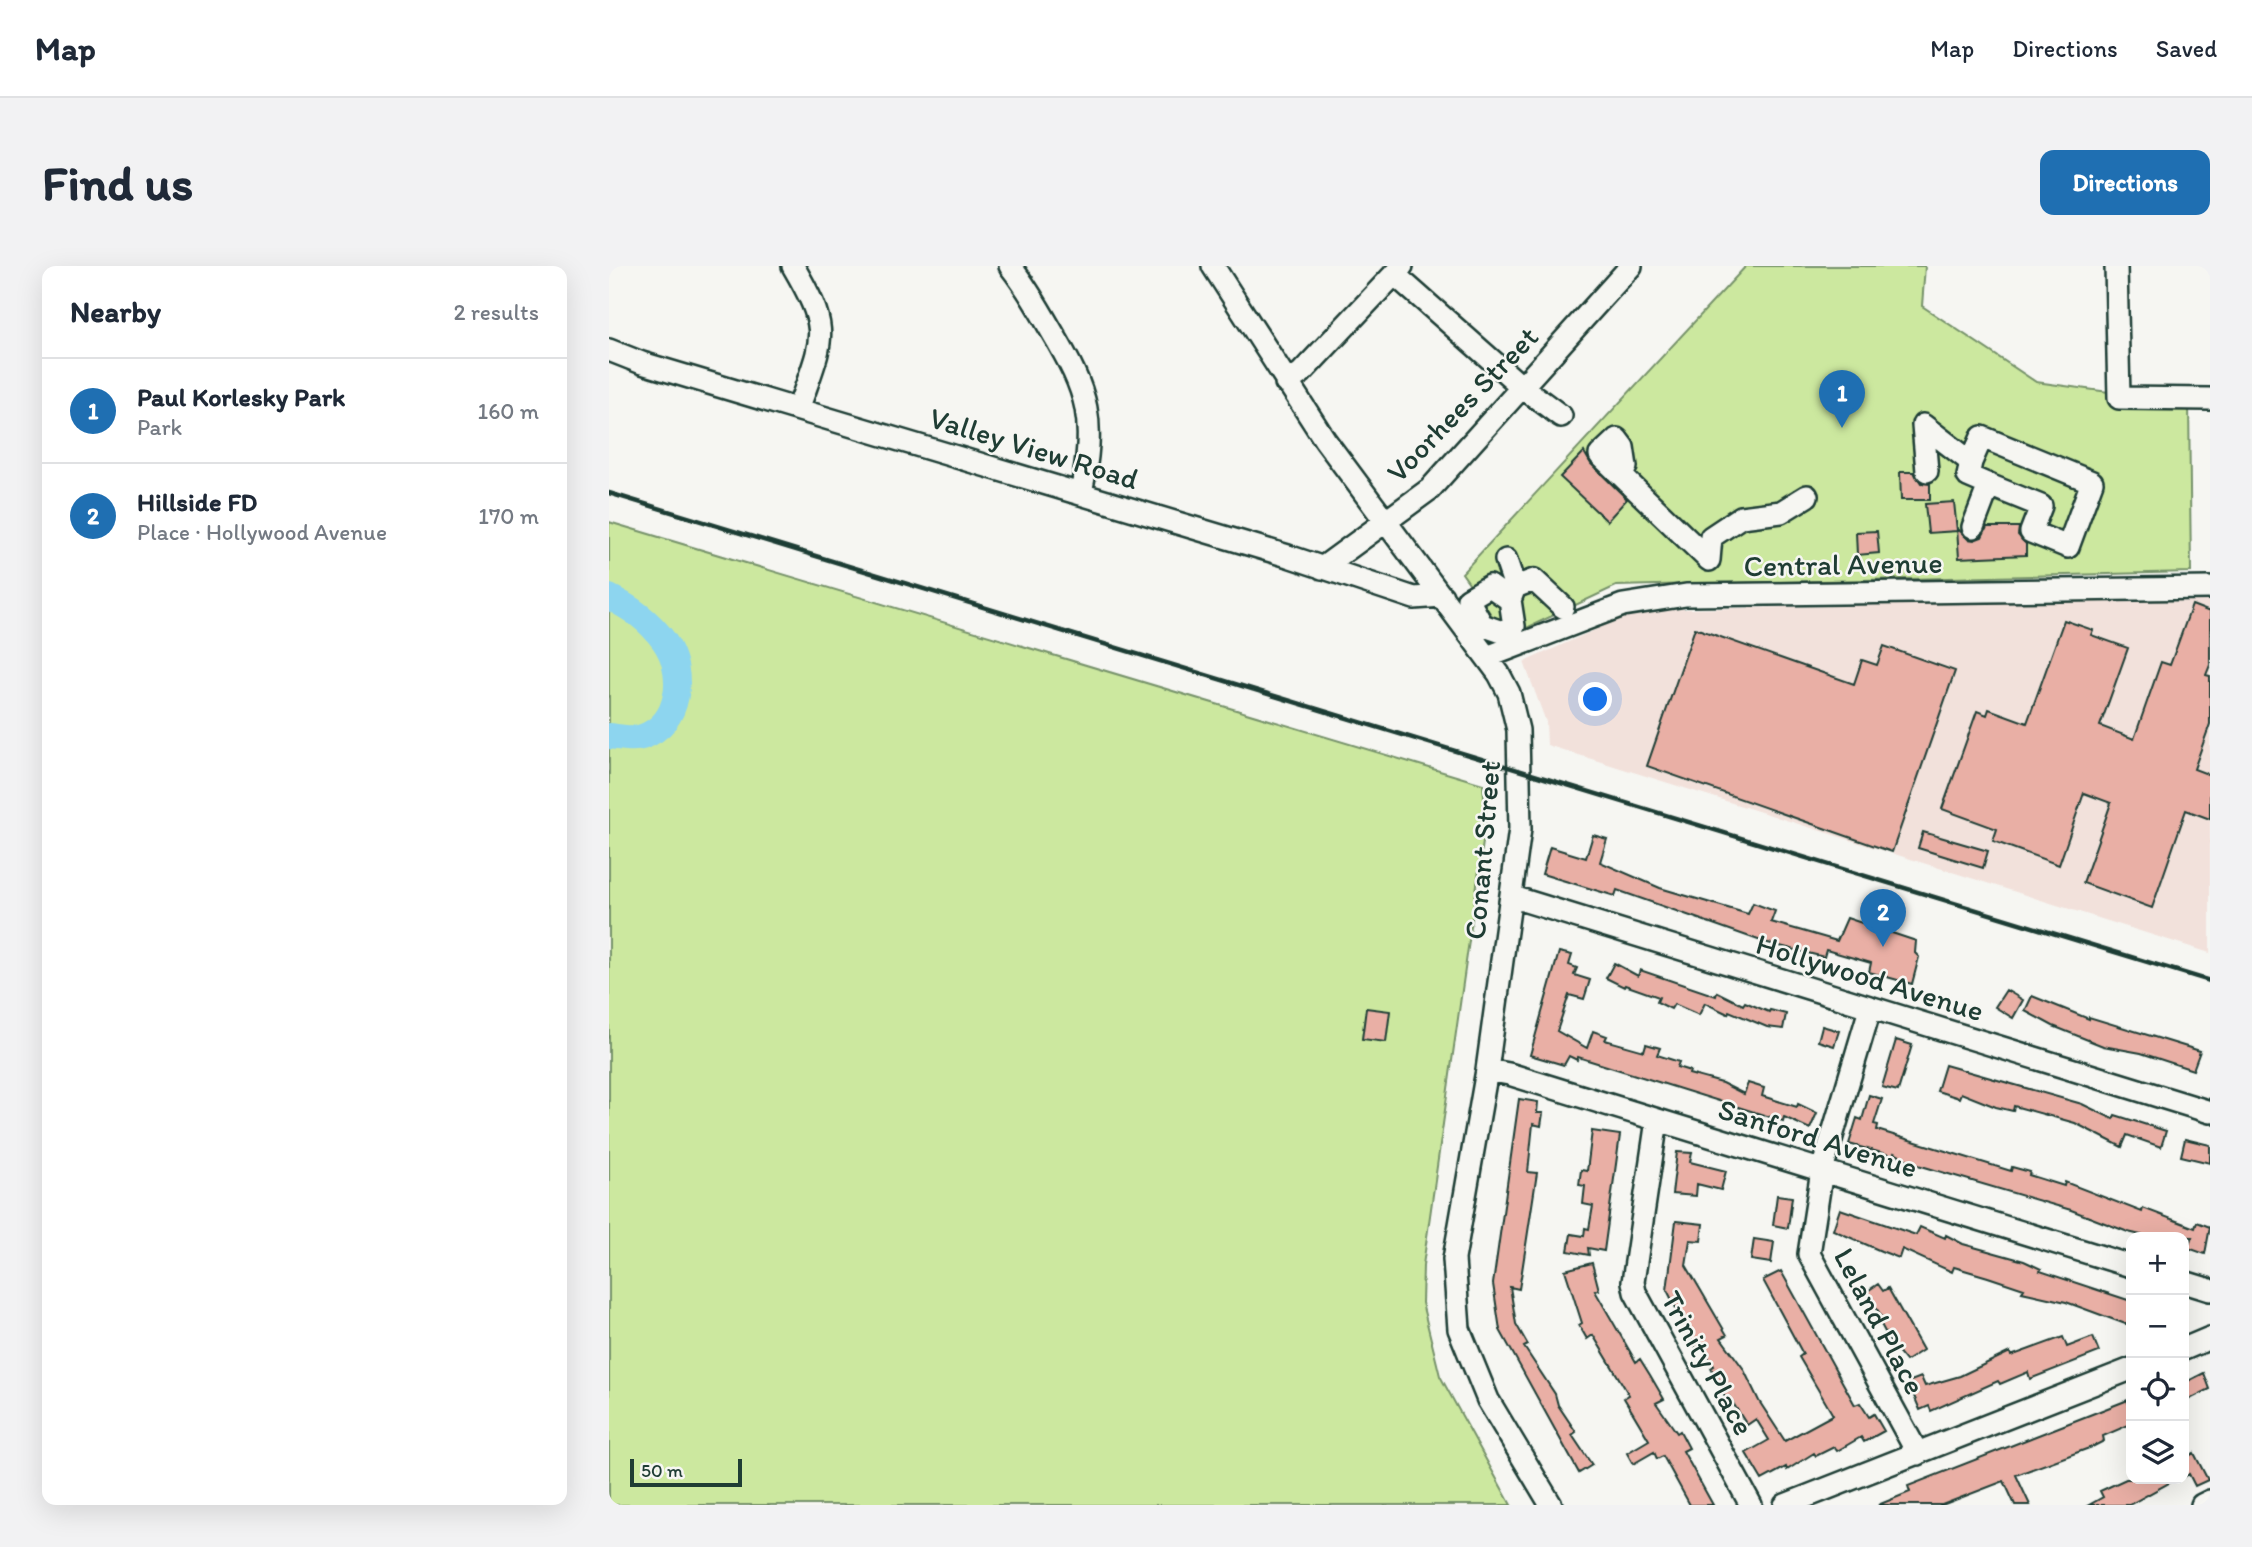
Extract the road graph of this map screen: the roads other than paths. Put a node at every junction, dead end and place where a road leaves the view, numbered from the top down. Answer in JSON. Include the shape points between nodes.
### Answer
{"nodes":[{"id":1,"x":793,"y":266,"type":"edge"},
{"id":2,"x":1010,"y":266,"type":"edge"},
{"id":3,"x":1213,"y":266,"type":"edge"},
{"id":4,"x":1632,"y":266,"type":"edge"},
{"id":5,"x":2116,"y":266,"type":"edge"},
{"id":6,"x":1398,"y":270,"type":"edge"},
{"id":7,"x":609,"y":350,"type":"edge"},
{"id":8,"x":1286,"y":383,"type":"junction"},
{"id":9,"x":1522,"y":387,"type":"junction"},
{"id":10,"x":2210,"y":399,"type":"edge"},
{"id":11,"x":799,"y":407,"type":"junction"},
{"id":12,"x":1561,"y":416,"type":"dead end"},
{"id":13,"x":1971,"y":462,"type":"junction"},
{"id":14,"x":1626,"y":467,"type":"dead end"},
{"id":15,"x":1927,"y":471,"type":"dead end"},
{"id":16,"x":1989,"y":485,"type":"junction"},
{"id":17,"x":1081,"y":493,"type":"junction"},
{"id":18,"x":1807,"y":496,"type":"dead end"},
{"id":19,"x":1386,"y":521,"type":"junction"},
{"id":20,"x":1973,"y":527,"type":"dead end"},
{"id":21,"x":1506,"y":559,"type":"dead end"},
{"id":22,"x":1322,"y":568,"type":"junction"},
{"id":23,"x":2210,"y":588,"type":"edge"},
{"id":24,"x":1442,"y":596,"type":"junction"},
{"id":25,"x":1563,"y":607,"type":"dead end"},
{"id":26,"x":1487,"y":657,"type":"junction"},
{"id":27,"x":1513,"y":897,"type":"junction"},
{"id":28,"x":1870,"y":1009,"type":"junction"},
{"id":29,"x":1487,"y":1070,"type":"junction"},
{"id":30,"x":2210,"y":1112,"type":"edge"},
{"id":31,"x":1657,"y":1120,"type":"junction"},
{"id":32,"x":1822,"y":1170,"type":"junction"},
{"id":33,"x":2126,"y":1264,"type":"edge"},
{"id":34,"x":2189,"y":1284,"type":"edge"},
{"id":35,"x":2210,"y":1290,"type":"edge"},
{"id":36,"x":2210,"y":1338,"type":"edge"},
{"id":37,"x":2189,"y":1347,"type":"edge"},
{"id":38,"x":2126,"y":1371,"type":"edge"},
{"id":39,"x":1918,"y":1454,"type":"junction"},
{"id":40,"x":2210,"y":1501,"type":"edge"},
{"id":41,"x":1551,"y":1505,"type":"edge"},
{"id":42,"x":1751,"y":1505,"type":"edge"},
{"id":43,"x":1785,"y":1505,"type":"edge"},
{"id":44,"x":2202,"y":1505,"type":"edge"}],
"edges":[{"from":1,"to":11,"type":"street","via":[[821,321],[820,345]]},
{"from":2,"to":17,"type":"street","via":[[1085,395],[1090,451]]},
{"from":3,"to":8,"type":"street","name":"Conant Street"},
{"from":4,"to":9,"type":"street","name":"Voorhees Street"},
{"from":5,"to":10,"type":"street","via":[[2119,398]]},
{"from":6,"to":8,"type":"street","via":[[1301,373]]},
{"from":6,"to":9,"type":"street"},
{"from":7,"to":11,"type":"street","name":"Valley View Road"},
{"from":8,"to":19,"type":"street","name":"Conant Street"},
{"from":9,"to":12,"type":"street"},
{"from":9,"to":19,"type":"street","name":"Voorhees Street","via":[[1430,489]]},
{"from":11,"to":17,"type":"street","name":"Valley View Road"},
{"from":13,"to":15,"type":"street","via":[[1923,425]]},
{"from":13,"to":16,"type":"street","via":[[1968,476]]},
{"from":13,"to":16,"type":"street","via":[[1982,437],[2092,482],[2068,547],[2031,532],[2041,506]]},
{"from":14,"to":18,"type":"street","via":[[1617,439],[1600,456],[1709,560],[1711,537],[1741,517],[1781,512]]},
{"from":16,"to":20,"type":"street"},
{"from":17,"to":22,"type":"street","name":"Valley View Road"},
{"from":19,"to":22,"type":"street","name":"Voorhees Street"},
{"from":19,"to":24,"type":"street","name":"Conant Street"},
{"from":21,"to":25,"type":"street","via":[[1515,587],[1534,580]]},
{"from":22,"to":24,"type":"street","name":"Valley View Road","via":[[1415,598]]},
{"from":23,"to":26,"type":"street","name":"Central Avenue","via":[[1686,595],[1623,605]]},
{"from":24,"to":26,"type":"street","name":"Conant Street"},
{"from":26,"to":27,"type":"street","name":"Conant Street","via":[[1509,693],[1521,755]]},
{"from":27,"to":28,"type":"street","name":"Hollywood Avenue"},
{"from":27,"to":29,"type":"street","name":"Conant Street"},
{"from":28,"to":30,"type":"street","name":"Hollywood Avenue"},
{"from":28,"to":32,"type":"street","name":"Leland Place"},
{"from":29,"to":31,"type":"street","name":"Sanford Avenue"},
{"from":29,"to":41,"type":"street","name":"Conant Street","via":[[1453,1253],[1459,1329],[1488,1400]]},
{"from":31,"to":32,"type":"street","name":"Sanford Avenue"},
{"from":31,"to":42,"type":"street","name":"Trinity Place","via":[[1635,1292]]},
{"from":32,"to":33,"type":"street","name":"Sanford Avenue"},
{"from":32,"to":39,"type":"street","name":"Leland Place","via":[[1809,1254]]},
{"from":34,"to":35,"type":"street"},
{"from":36,"to":37,"type":"street"},
{"from":38,"to":39,"type":"street"},
{"from":39,"to":43,"type":"street"},
{"from":40,"to":44,"type":"street"}]}
